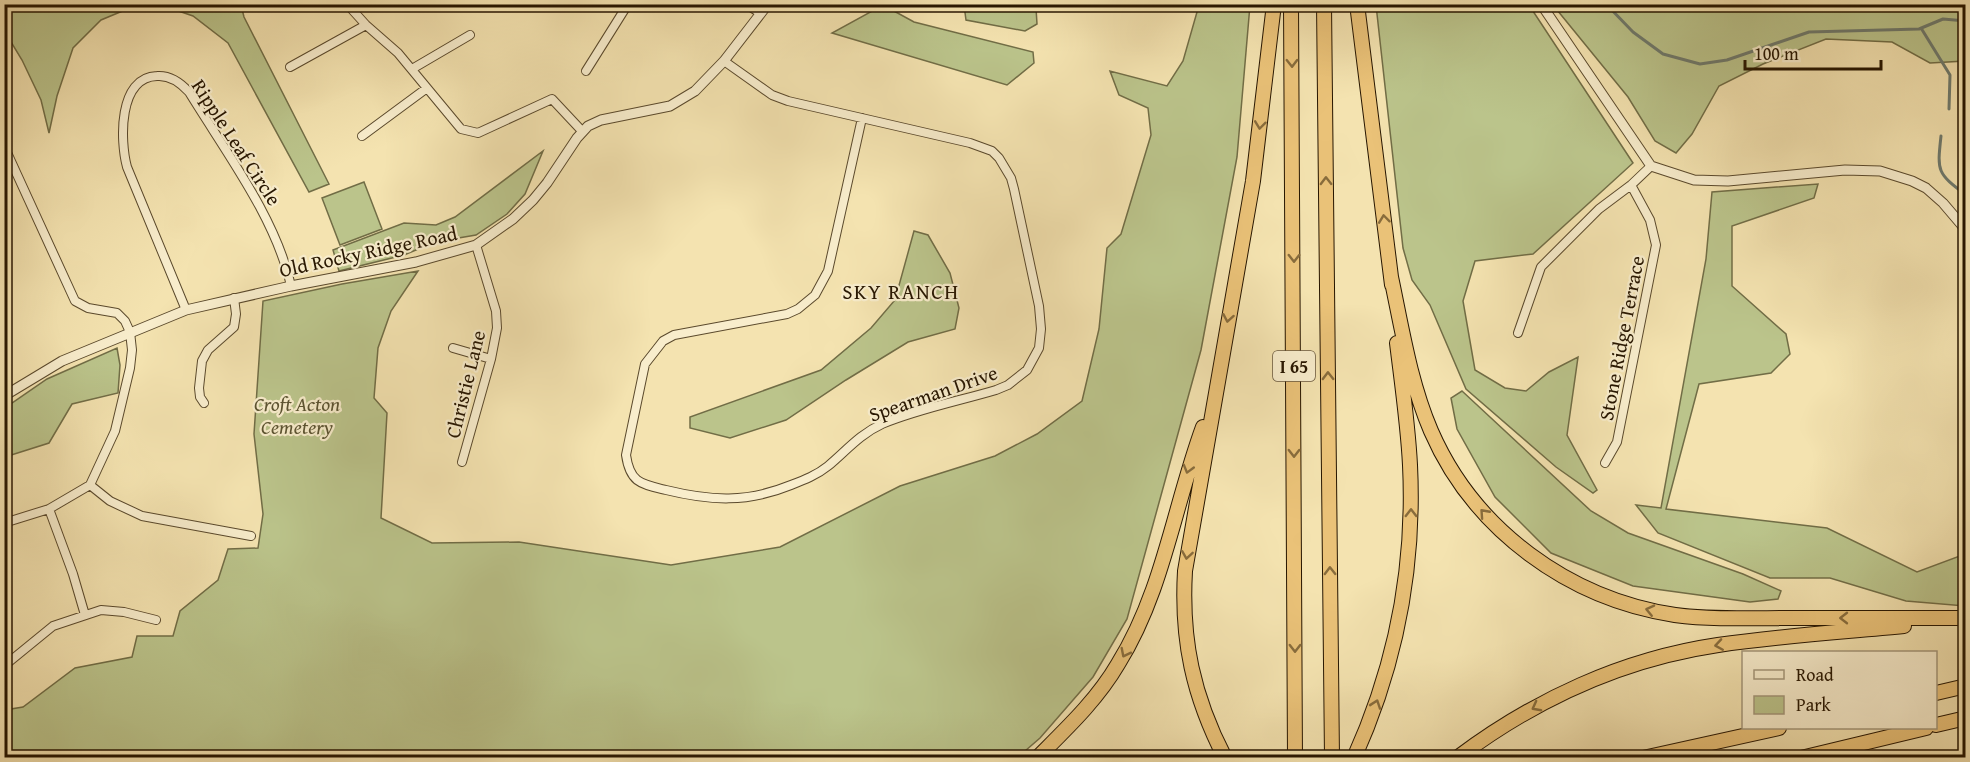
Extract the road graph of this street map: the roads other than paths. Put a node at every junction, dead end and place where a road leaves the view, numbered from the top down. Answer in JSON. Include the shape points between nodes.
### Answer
{"nodes":[{"id":1,"x":347,"y":4,"type":"edge"},
{"id":2,"x":628,"y":4,"type":"edge"},
{"id":3,"x":746,"y":4,"type":"edge"},
{"id":4,"x":768,"y":4,"type":"edge"},
{"id":5,"x":1274,"y":4,"type":"edge"},
{"id":6,"x":1291,"y":4,"type":"edge"},
{"id":7,"x":1324,"y":4,"type":"edge"},
{"id":8,"x":1357,"y":4,"type":"edge"},
{"id":9,"x":1541,"y":4,"type":"edge"},
{"id":10,"x":760,"y":14,"type":"junction"},
{"id":11,"x":366,"y":25,"type":"junction"},
{"id":12,"x":470,"y":35,"type":"dead end"},
{"id":13,"x":724,"y":61,"type":"junction"},
{"id":14,"x":290,"y":67,"type":"dead end"},
{"id":15,"x":412,"y":69,"type":"junction"},
{"id":16,"x":586,"y":71,"type":"dead end"},
{"id":17,"x":427,"y":88,"type":"junction"},
{"id":18,"x":862,"y":118,"type":"junction"},
{"id":19,"x":582,"y":131,"type":"junction"},
{"id":20,"x":362,"y":136,"type":"dead end"},
{"id":21,"x":4,"y":146,"type":"edge"},
{"id":22,"x":1651,"y":166,"type":"junction"},
{"id":23,"x":1631,"y":185,"type":"junction"},
{"id":24,"x":1965,"y":230,"type":"edge"},
{"id":25,"x":476,"y":245,"type":"junction"},
{"id":26,"x":1391,"y":277,"type":"junction"},
{"id":27,"x":291,"y":286,"type":"junction"},
{"id":28,"x":234,"y":298,"type":"junction"},
{"id":29,"x":186,"y":310,"type":"junction"},
{"id":30,"x":130,"y":332,"type":"junction"},
{"id":31,"x":1518,"y":333,"type":"dead end"},
{"id":32,"x":453,"y":348,"type":"dead end"},
{"id":33,"x":491,"y":359,"type":"junction"},
{"id":34,"x":1214,"y":394,"type":"junction"},
{"id":35,"x":4,"y":396,"type":"edge"},
{"id":36,"x":204,"y":404,"type":"dead end"},
{"id":37,"x":462,"y":462,"type":"dead end"},
{"id":38,"x":1605,"y":463,"type":"dead end"},
{"id":39,"x":90,"y":485,"type":"junction"},
{"id":40,"x":49,"y":509,"type":"junction"},
{"id":41,"x":4,"y":523,"type":"edge"},
{"id":42,"x":251,"y":536,"type":"dead end"},
{"id":43,"x":85,"y":615,"type":"junction"},
{"id":44,"x":1965,"y":619,"type":"edge"},
{"id":45,"x":156,"y":621,"type":"dead end"},
{"id":46,"x":4,"y":666,"type":"edge"},
{"id":47,"x":1965,"y":686,"type":"edge"},
{"id":48,"x":1937,"y":693,"type":"edge"},
{"id":49,"x":1965,"y":718,"type":"edge"},
{"id":50,"x":1937,"y":725,"type":"edge"},
{"id":51,"x":1774,"y":729,"type":"edge"},
{"id":52,"x":1922,"y":729,"type":"edge"},
{"id":53,"x":1037,"y":758,"type":"edge"},
{"id":54,"x":1225,"y":758,"type":"edge"},
{"id":55,"x":1295,"y":758,"type":"edge"},
{"id":56,"x":1332,"y":758,"type":"edge"},
{"id":57,"x":1354,"y":758,"type":"edge"},
{"id":58,"x":1457,"y":758,"type":"edge"},
{"id":59,"x":1643,"y":758,"type":"edge"},
{"id":60,"x":1801,"y":758,"type":"edge"}],
"edges":[{"from":1,"to":11,"type":"street"},
{"from":2,"to":16,"type":"street"},
{"from":3,"to":10,"type":"street"},
{"from":4,"to":10,"type":"street"},
{"from":5,"to":34,"type":"highway","one_way":true,"via":[[1253,181]]},
{"from":6,"to":55,"type":"highway","number":"I 65","one_way":true},
{"from":56,"to":7,"type":"highway","number":"I 65","one_way":true},
{"from":26,"to":8,"type":"highway","one_way":true},
{"from":9,"to":22,"type":"street"},
{"from":10,"to":13,"type":"street"},
{"from":11,"to":14,"type":"street"},
{"from":11,"to":15,"type":"street"},
{"from":12,"to":15,"type":"street"},
{"from":13,"to":18,"type":"street","name":"Spearman Drive","via":[[772,95]]},
{"from":13,"to":19,"type":"street","via":[[704,84],[680,101],[654,111],[601,120]]},
{"from":15,"to":17,"type":"street"},
{"from":17,"to":19,"type":"street","via":[[461,129],[478,133],[552,99]]},
{"from":17,"to":20,"type":"street"},
{"from":18,"to":18,"type":"street","name":"Spearman Drive","via":[[983,146],[999,158],[1014,189],[1039,306],[1041,339],[1034,361],[1008,385],[875,428],[818,473],[768,493],[720,500],[640,484],[628,468],[626,455],[645,364],[663,341],[674,334],[788,314],[815,295],[828,271]]},
{"from":19,"to":25,"type":"street","name":"Old Rocky Ridge Road","via":[[533,200]]},
{"from":21,"to":30,"type":"street","via":[[75,301],[88,308],[117,313]]},
{"from":22,"to":23,"type":"street"},
{"from":22,"to":24,"type":"street","via":[[1694,180],[1880,171],[1926,188]]},
{"from":23,"to":31,"type":"street","via":[[1605,204],[1541,267]]},
{"from":23,"to":38,"type":"street","name":"Stone Ridge Terrace","via":[[1650,219],[1656,245],[1617,442]]},
{"from":25,"to":27,"type":"street","name":"Old Rocky Ridge Road","via":[[416,262]]},
{"from":25,"to":33,"type":"street","name":"Christie Lane","via":[[497,320]]},
{"from":44,"to":26,"type":"highway","one_way":true,"via":[[1676,615],[1602,595],[1550,569],[1483,513],[1442,454],[1415,387]]},
{"from":57,"to":26,"type":"highway","one_way":true,"via":[[1376,706],[1397,634],[1411,538],[1410,464]]},
{"from":27,"to":28,"type":"street","name":"Old Rocky Ridge Road"},
{"from":27,"to":29,"type":"street","name":"Ripple Leaf Circle","via":[[266,217],[189,92],[170,77],[152,76],[139,83],[128,97],[124,154]]},
{"from":28,"to":29,"type":"street","name":"Old Rocky Ridge Road"},
{"from":28,"to":36,"type":"street","via":[[234,327],[208,350],[202,361],[199,388]]},
{"from":29,"to":30,"type":"street","name":"Old Rocky Ridge Road"},
{"from":30,"to":35,"type":"street","name":"Old Rocky Ridge Road","via":[[55,364]]},
{"from":30,"to":39,"type":"street","via":[[130,368],[115,431]]},
{"from":32,"to":33,"type":"street"},
{"from":33,"to":37,"type":"street","name":"Christie Lane"},
{"from":34,"to":53,"type":"highway","one_way":true,"via":[[1192,455],[1154,589],[1139,625],[1118,665],[1092,701]]},
{"from":34,"to":54,"type":"highway","one_way":true,"via":[[1183,601],[1192,674],[1210,729]]},
{"from":39,"to":40,"type":"street"},
{"from":39,"to":42,"type":"street","via":[[110,501],[142,516]]},
{"from":40,"to":41,"type":"street"},
{"from":40,"to":43,"type":"street"},
{"from":43,"to":45,"type":"street","via":[[113,610]]},
{"from":43,"to":46,"type":"street","via":[[53,626]]},
{"from":44,"to":58,"type":"highway","one_way":true,"via":[[1760,639],[1661,657],[1601,676],[1555,697],[1510,721]]},
{"from":47,"to":48,"type":"highway"},
{"from":49,"to":50,"type":"highway"},
{"from":51,"to":59,"type":"highway"},
{"from":52,"to":60,"type":"highway"}]}
